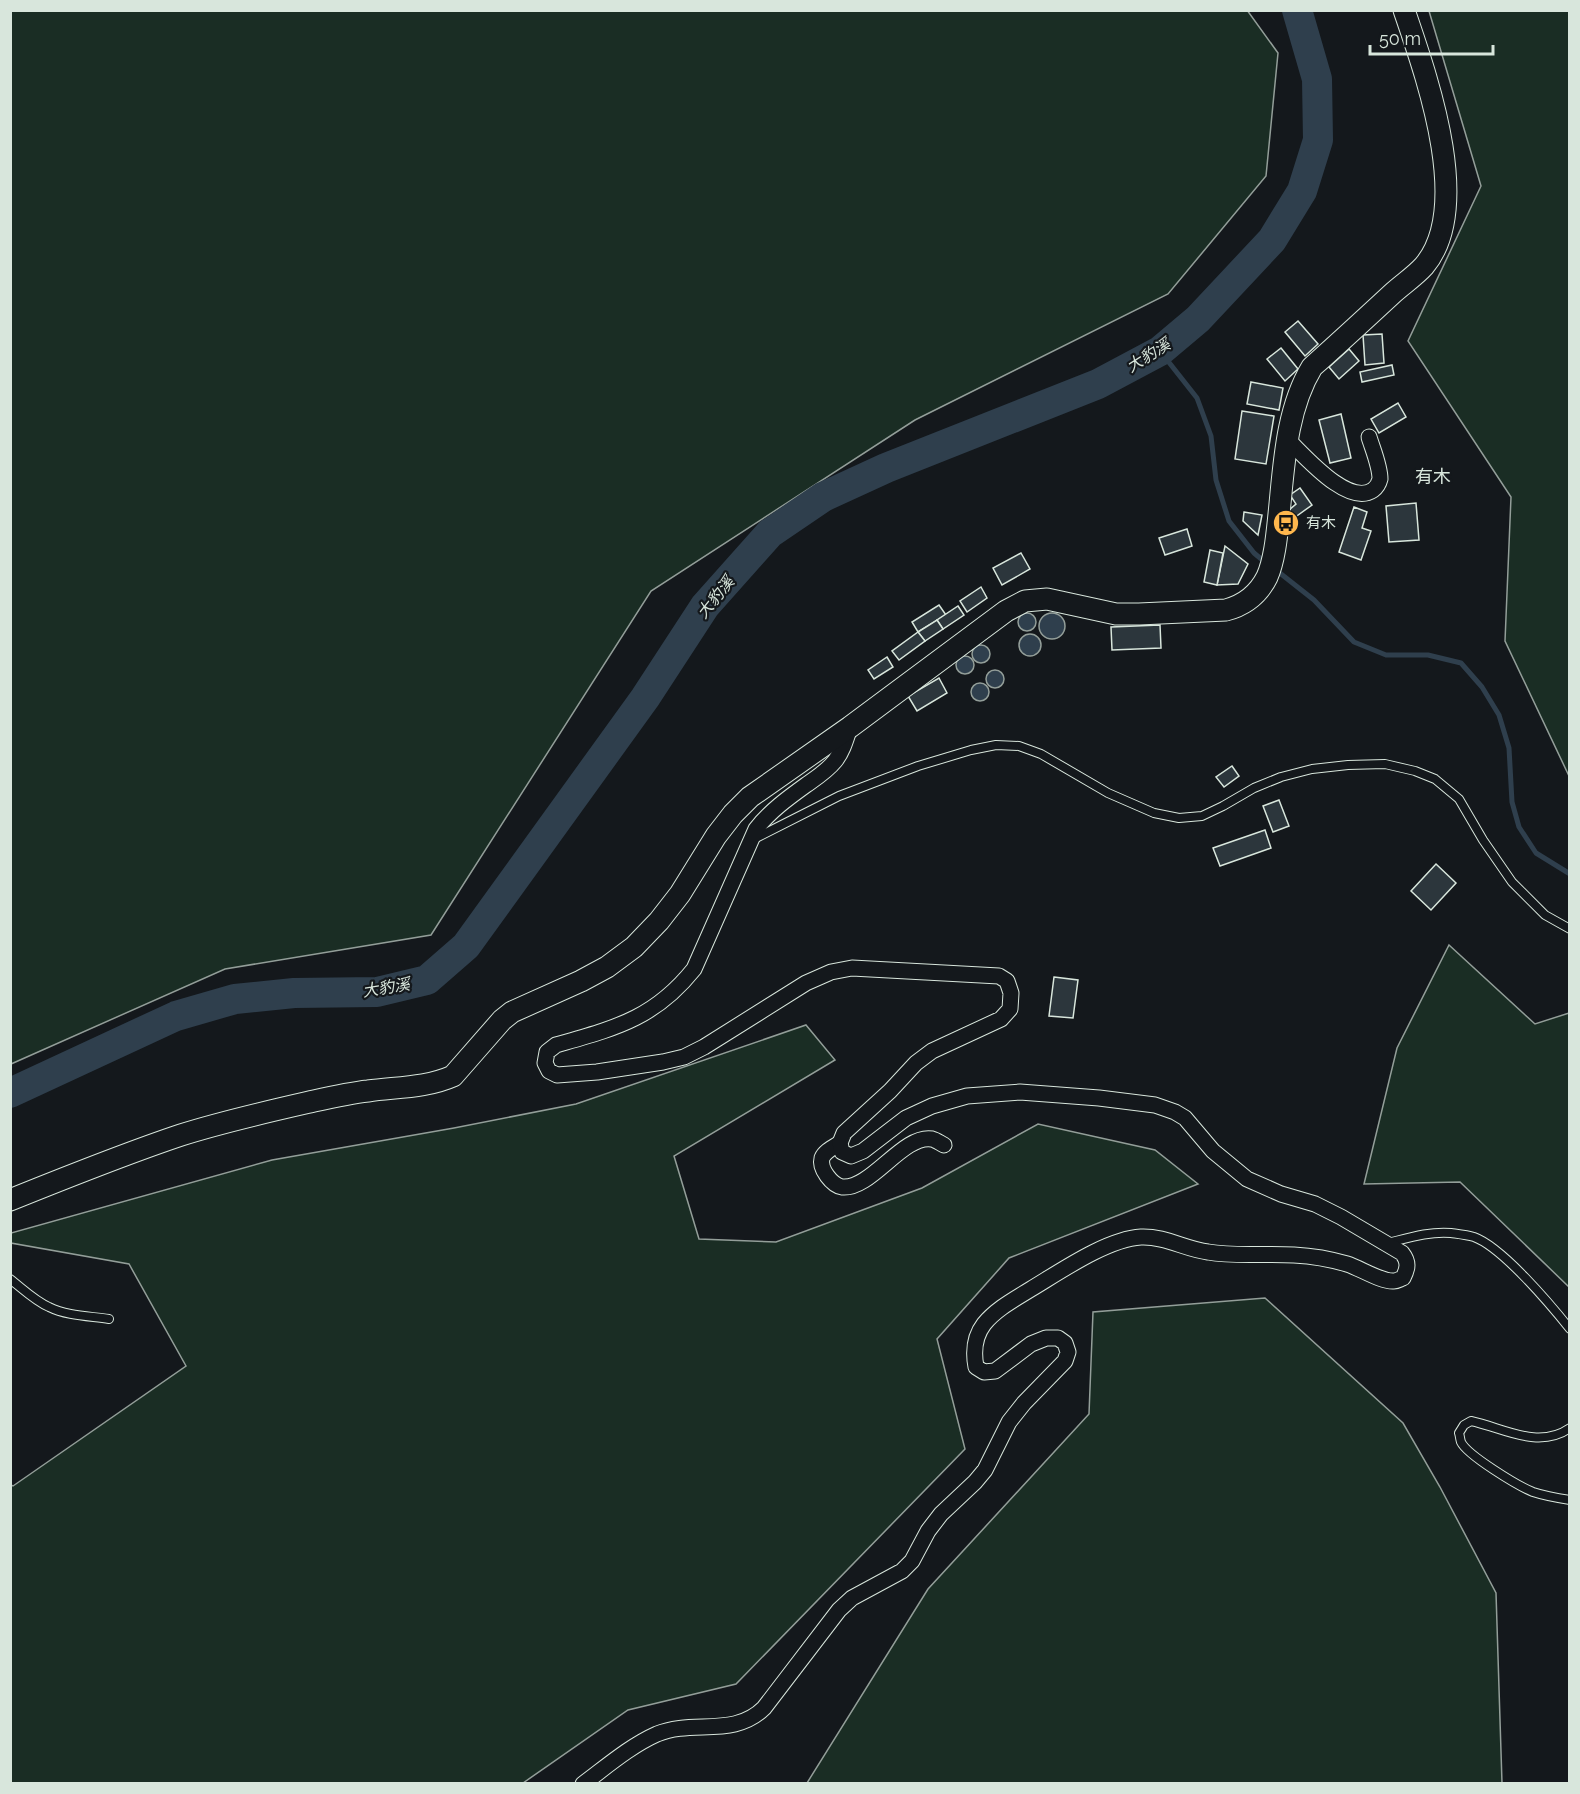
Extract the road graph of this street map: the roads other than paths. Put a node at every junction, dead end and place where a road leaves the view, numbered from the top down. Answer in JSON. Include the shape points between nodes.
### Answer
{"nodes":[{"id":1,"x":1404,"y":10,"type":"edge"},
{"id":2,"x":1369,"y":437,"type":"dead end"},
{"id":3,"x":1288,"y":440,"type":"junction"},
{"id":4,"x":850,"y":727,"type":"junction"},
{"id":5,"x":750,"y":842,"type":"junction"},
{"id":6,"x":1569,"y":929,"type":"edge"},
{"id":7,"x":840,"y":1143,"type":"junction"},
{"id":8,"x":944,"y":1146,"type":"dead end"},
{"id":9,"x":10,"y":1200,"type":"edge"},
{"id":10,"x":1387,"y":1243,"type":"junction"},
{"id":11,"x":10,"y":1279,"type":"edge"},
{"id":12,"x":109,"y":1319,"type":"dead end"},
{"id":13,"x":1569,"y":1329,"type":"edge"},
{"id":14,"x":1569,"y":1428,"type":"edge"},
{"id":15,"x":1569,"y":1500,"type":"edge"},
{"id":16,"x":583,"y":1784,"type":"edge"}],
"edges":[{"from":1,"to":3,"type":"street","via":[[1437,119],[1444,168],[1446,198],[1437,247],[1423,266],[1312,368],[1299,394]]},
{"from":2,"to":3,"type":"street","via":[[1380,482],[1367,493],[1343,488]]},
{"from":3,"to":4,"type":"street","via":[[1277,537],[1267,575],[1252,598],[1240,606],[1226,610],[1116,614],[1047,599],[1025,601]]},
{"from":4,"to":5,"type":"street","via":[[834,762],[763,819]]},
{"from":4,"to":9,"type":"street","via":[[750,797],[733,814],[680,894],[633,947],[581,981],[512,1012],[453,1076],[421,1085],[314,1101],[224,1123]]},
{"from":5,"to":6,"type":"lane","via":[[839,796],[918,766],[996,745],[1019,746],[1041,754],[1108,793],[1154,813],[1179,818],[1202,816],[1281,777],[1312,769],[1385,764],[1436,778],[1459,800],[1512,882],[1545,915]]},
{"from":5,"to":7,"type":"street","via":[[694,969],[684,981],[660,1004],[624,1025],[556,1046],[547,1052],[545,1063],[557,1075],[684,1057],[806,983],[852,968],[999,975],[1007,981],[1010,1009],[1001,1019],[932,1051],[916,1063],[844,1133]]},
{"from":7,"to":8,"type":"street","via":[[822,1158],[829,1179],[839,1187],[862,1181],[912,1144],[934,1139]]},
{"from":7,"to":10,"type":"street","via":[[842,1152],[851,1156],[906,1118],[967,1096],[1020,1092],[1155,1105],[1185,1118],[1213,1151],[1247,1179],[1315,1204]]},
{"from":10,"to":13,"type":"lane","via":[[1450,1233],[1475,1238],[1499,1252]]},
{"from":10,"to":16,"type":"street","via":[[1407,1260],[1403,1278],[1395,1281],[1316,1257],[1205,1252],[1141,1237],[1098,1250],[1004,1306],[984,1323],[975,1340],[976,1366],[984,1372],[995,1371],[1031,1344],[1046,1338],[1058,1338],[1065,1343],[1065,1361],[1009,1422],[985,1470],[940,1514],[912,1561],[838,1610],[755,1717],[740,1724],[659,1733]]},
{"from":11,"to":12,"type":"lane","via":[[50,1307]]},
{"from":14,"to":15,"type":"lane","via":[[1543,1439],[1471,1421],[1459,1432],[1461,1443],[1511,1481]]}]}
